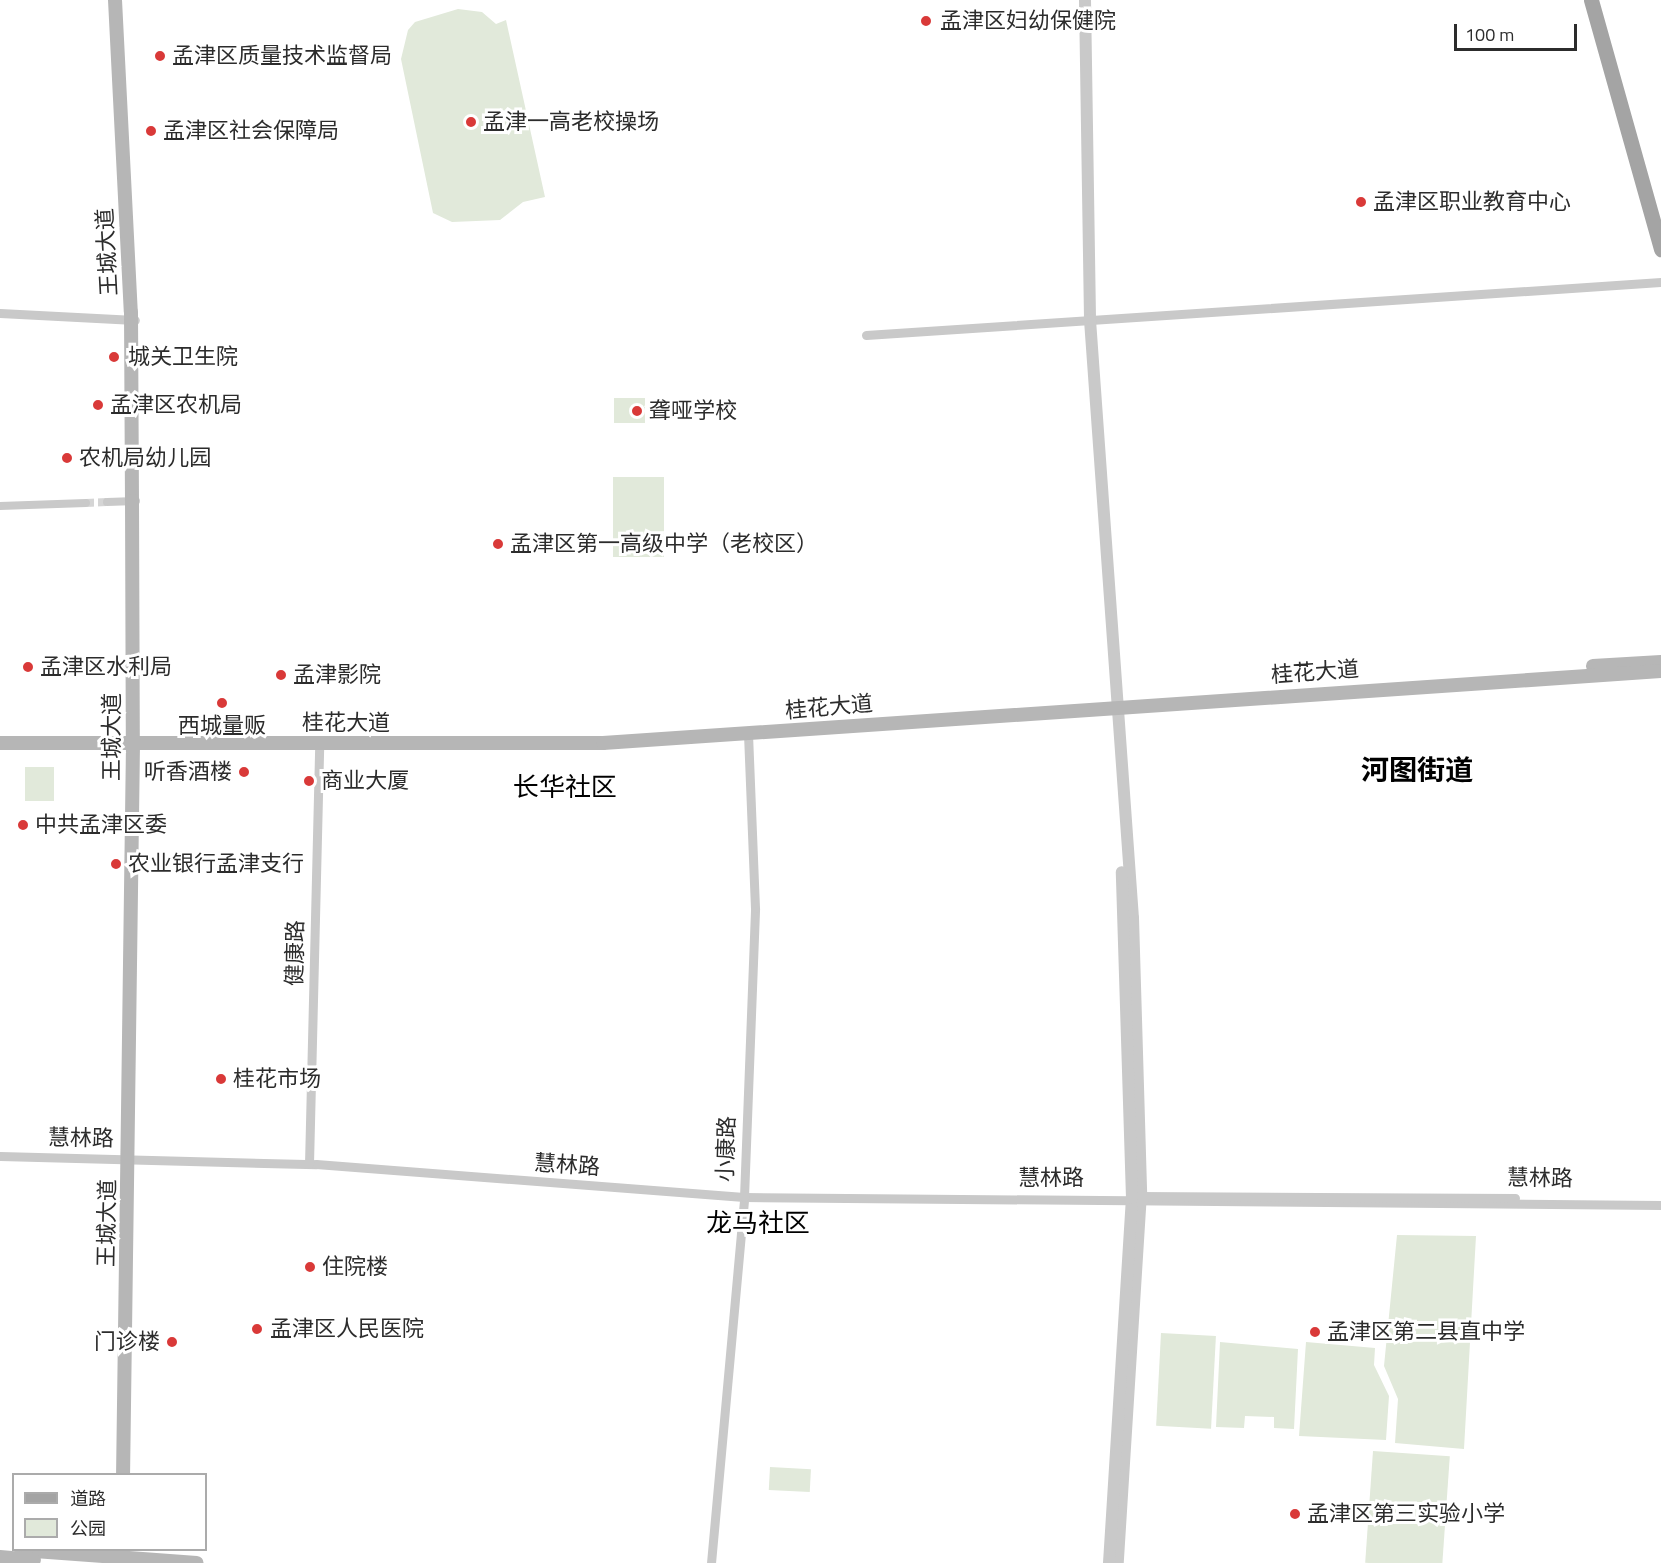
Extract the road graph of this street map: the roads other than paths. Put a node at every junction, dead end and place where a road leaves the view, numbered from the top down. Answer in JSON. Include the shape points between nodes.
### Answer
{"nodes":[{"id":1,"x":115,"y":0,"type":"edge"},
{"id":2,"x":120,"y":0,"type":"edge"},
{"id":3,"x":1078,"y":0,"type":"edge"},
{"id":4,"x":1085,"y":0,"type":"edge"},
{"id":5,"x":1591,"y":0,"type":"edge"},
{"id":6,"x":1599,"y":0,"type":"edge"},
{"id":7,"x":1661,"y":223,"type":"edge"},
{"id":8,"x":1661,"y":249,"type":"edge"},
{"id":9,"x":1661,"y":282,"type":"edge"},
{"id":10,"x":0,"y":313,"type":"edge"},
{"id":11,"x":133,"y":320,"type":"junction"},
{"id":12,"x":1087,"y":320,"type":"junction"},
{"id":13,"x":866,"y":335,"type":"dead end"},
{"id":14,"x":138,"y":501,"type":"junction"},
{"id":15,"x":107,"y":502,"type":"tunnel mouth"},
{"id":16,"x":86,"y":503,"type":"tunnel mouth"},
{"id":17,"x":0,"y":506,"type":"edge"},
{"id":18,"x":1661,"y":662,"type":"edge"},
{"id":19,"x":1661,"y":671,"type":"edge"},
{"id":20,"x":1117,"y":702,"type":"junction"},
{"id":21,"x":0,"y":734,"type":"edge"},
{"id":22,"x":748,"y":735,"type":"junction"},
{"id":23,"x":136,"y":740,"type":"junction"},
{"id":24,"x":0,"y":743,"type":"edge"},
{"id":25,"x":319,"y":744,"type":"junction"},
{"id":26,"x":0,"y":1156,"type":"edge"},
{"id":27,"x":131,"y":1159,"type":"junction"},
{"id":28,"x":309,"y":1164,"type":"junction"},
{"id":29,"x":744,"y":1197,"type":"junction"},
{"id":30,"x":1138,"y":1197,"type":"junction"},
{"id":31,"x":1661,"y":1199,"type":"edge"},
{"id":32,"x":1661,"y":1205,"type":"edge"},
{"id":33,"x":123,"y":1473,"type":"edge"},
{"id":34,"x":131,"y":1473,"type":"edge"},
{"id":35,"x":36,"y":1551,"type":"edge"},
{"id":36,"x":0,"y":1557,"type":"edge"},
{"id":37,"x":125,"y":1557,"type":"edge"},
{"id":38,"x":76,"y":1563,"type":"edge"},
{"id":39,"x":197,"y":1563,"type":"edge"},
{"id":40,"x":711,"y":1563,"type":"edge"},
{"id":41,"x":1109,"y":1563,"type":"edge"},
{"id":42,"x":1118,"y":1563,"type":"edge"}],
"edges":[{"from":1,"to":11,"type":"main road","name":"王城大道"},
{"from":2,"to":11,"type":"main road","name":"王城大道"},
{"from":3,"to":12,"type":"street"},
{"from":4,"to":12,"type":"street"},
{"from":5,"to":8,"type":"main road"},
{"from":6,"to":7,"type":"main road"},
{"from":9,"to":12,"type":"street"},
{"from":10,"to":11,"type":"street"},
{"from":11,"to":14,"type":"main road","name":"王城大道"},
{"from":11,"to":23,"type":"main road","name":"王城大道"},
{"from":12,"to":13,"type":"street"},
{"from":12,"to":20,"type":"street"},
{"from":14,"to":15,"type":"street"},
{"from":14,"to":23,"type":"main road","name":"王城大道"},
{"from":16,"to":17,"type":"street"},
{"from":18,"to":20,"type":"main road","name":"桂花大道"},
{"from":19,"to":20,"type":"main road","name":"桂花大道"},
{"from":20,"to":22,"type":"main road","name":"桂花大道"},
{"from":20,"to":23,"type":"main road","name":"桂花大道","via":[[603,734]]},
{"from":20,"to":30,"type":"street"},
{"from":21,"to":23,"type":"main road","name":"桂花大道"},
{"from":22,"to":25,"type":"main road","name":"桂花大道","via":[[520,746]]},
{"from":22,"to":29,"type":"street","name":"小康路","via":[[755,908]]},
{"from":23,"to":24,"type":"main road","name":"桂花大道"},
{"from":23,"to":25,"type":"main road","name":"桂花大道"},
{"from":23,"to":27,"type":"main road","name":"王城大道"},
{"from":25,"to":28,"type":"street","name":"健康路"},
{"from":26,"to":27,"type":"street","name":"慧林路"},
{"from":27,"to":28,"type":"street","name":"慧林路"},
{"from":27,"to":33,"type":"main road","name":"王城大道"},
{"from":27,"to":34,"type":"main road","name":"王城大道"},
{"from":28,"to":29,"type":"street","name":"慧林路"},
{"from":29,"to":30,"type":"street","name":"慧林路"},
{"from":29,"to":40,"type":"street","name":"小康路"},
{"from":30,"to":31,"type":"street","name":"慧林路"},
{"from":30,"to":32,"type":"street","name":"慧林路"},
{"from":30,"to":41,"type":"street"},
{"from":30,"to":42,"type":"street"},
{"from":35,"to":37,"type":"main road"},
{"from":36,"to":38,"type":"main road"},
{"from":37,"to":39,"type":"main road"}]}
